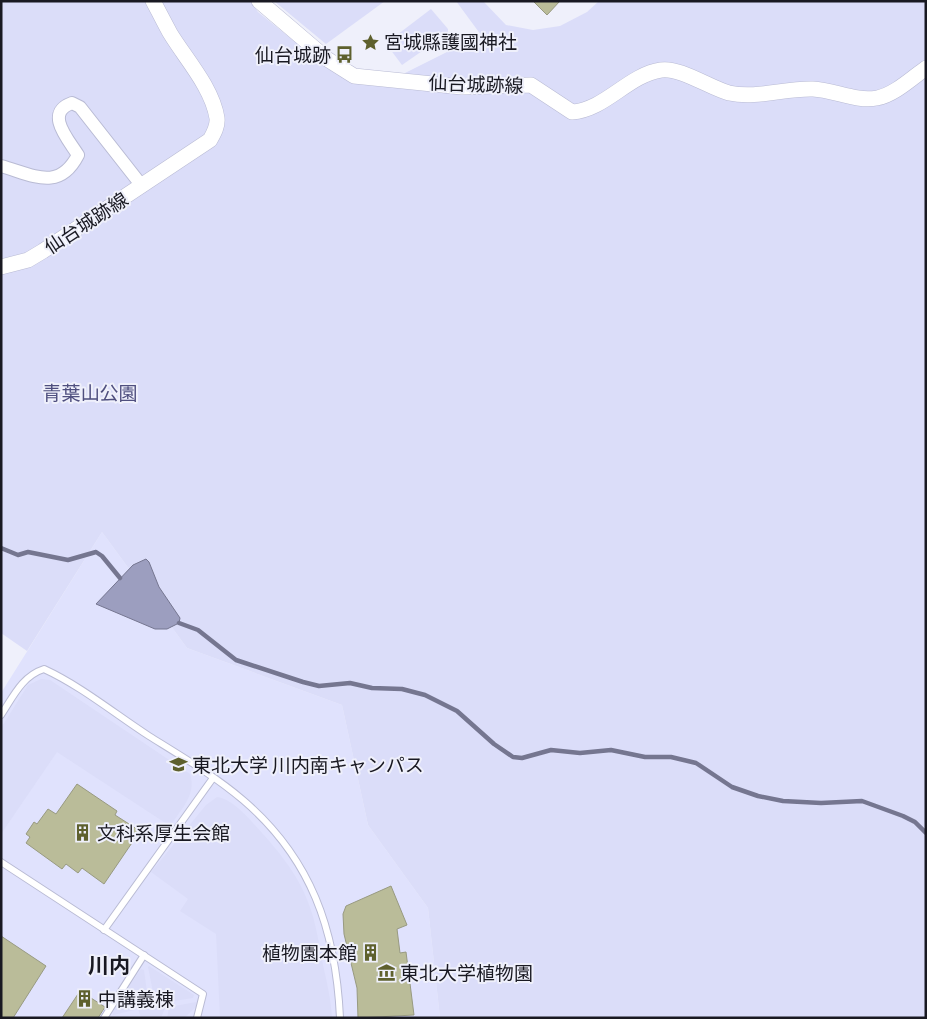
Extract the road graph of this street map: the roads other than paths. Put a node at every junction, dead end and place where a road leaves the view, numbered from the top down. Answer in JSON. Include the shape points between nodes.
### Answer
{"nodes":[{"id":1,"x":153,"y":1,"type":"edge"},
{"id":2,"x":259,"y":1,"type":"edge"},
{"id":3,"x":926,"y":68,"type":"edge"},
{"id":4,"x":1,"y":166,"type":"edge"},
{"id":5,"x":142,"y":186,"type":"junction"},
{"id":6,"x":1,"y":267,"type":"edge"},
{"id":7,"x":1,"y":715,"type":"edge"},
{"id":8,"x":212,"y":778,"type":"junction"},
{"id":9,"x":1,"y":862,"type":"edge"},
{"id":10,"x":104,"y":930,"type":"junction"},
{"id":11,"x":144,"y":955,"type":"junction"},
{"id":12,"x":104,"y":1018,"type":"edge"},
{"id":13,"x":196,"y":1018,"type":"edge"},
{"id":14,"x":340,"y":1018,"type":"edge"}],
"edges":[{"from":1,"to":5,"type":"street","name":"仙台城跡線","via":[[205,89],[217,119],[210,140]]},
{"from":2,"to":3,"type":"street","name":"仙台城跡線","via":[[327,59],[354,76],[462,87],[531,85],[572,112],[587,109],[645,74],[663,70],[730,93],[757,94],[812,88],[878,98]]},
{"from":4,"to":5,"type":"street","via":[[49,180],[66,173],[78,155],[58,120],[59,112],[72,103],[80,107]]},
{"from":5,"to":6,"type":"street","name":"仙台城跡線","via":[[28,260]]},
{"from":7,"to":8,"type":"lane","via":[[24,679],[44,669]]},
{"from":8,"to":10,"type":"lane"},
{"from":8,"to":14,"type":"lane","via":[[243,800],[275,830],[304,871],[325,921],[338,986]]},
{"from":9,"to":10,"type":"lane"},
{"from":10,"to":11,"type":"lane"},
{"from":11,"to":12,"type":"lane"},
{"from":11,"to":13,"type":"lane","via":[[203,994]]}]}
